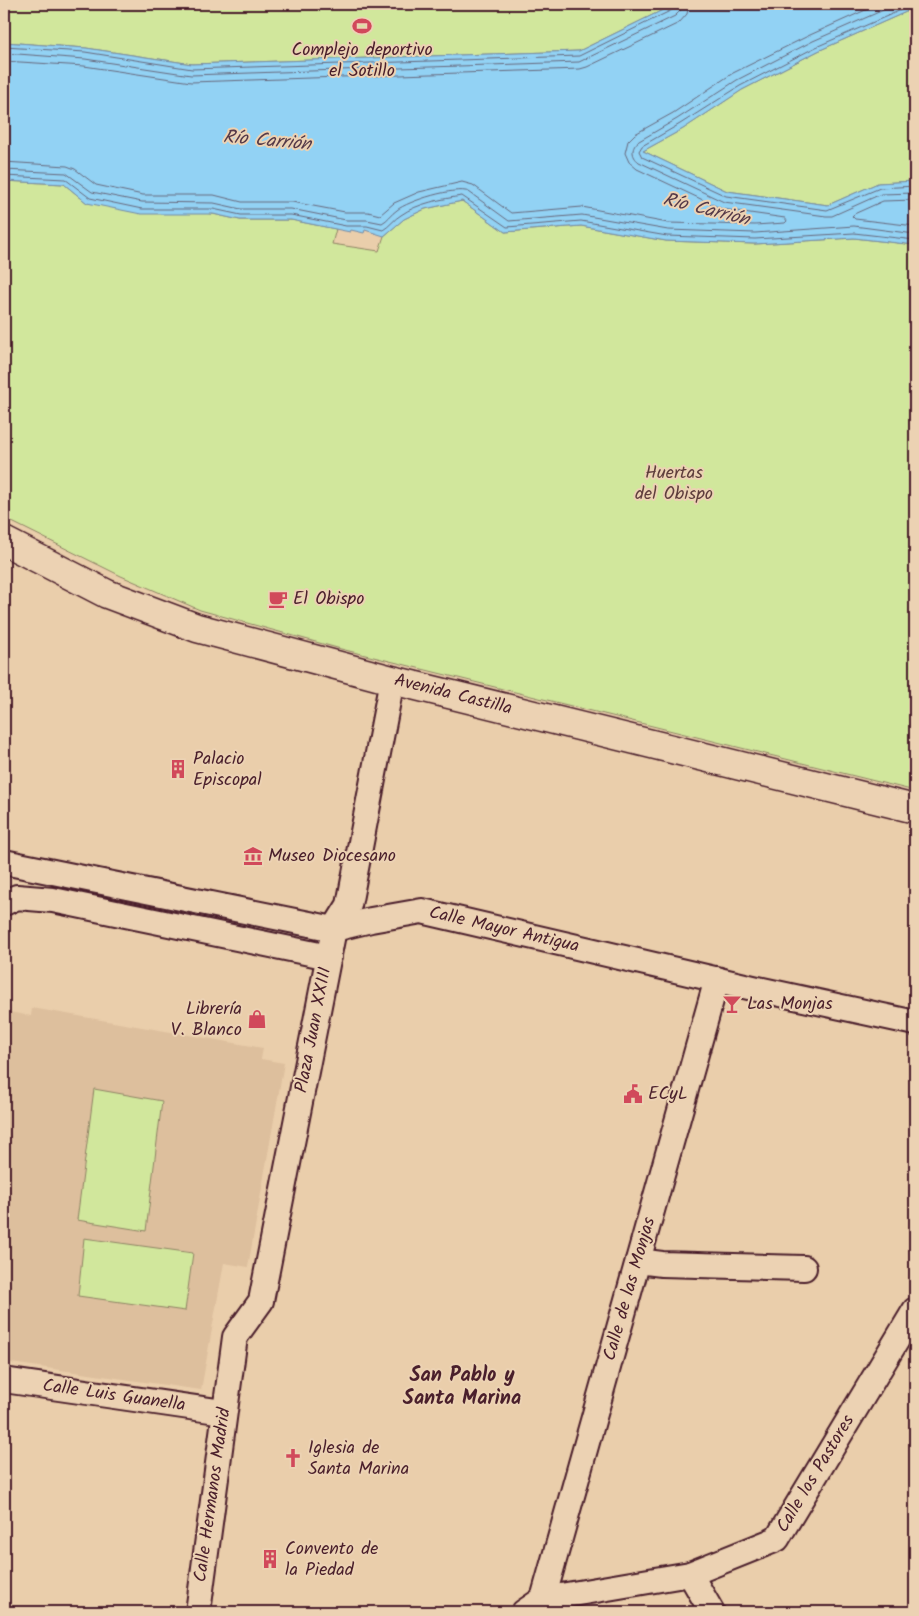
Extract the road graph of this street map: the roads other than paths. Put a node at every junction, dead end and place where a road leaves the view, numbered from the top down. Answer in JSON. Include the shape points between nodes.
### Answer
{"nodes":[{"id":1,"x":4,"y":541,"type":"edge"},
{"id":2,"x":392,"y":680,"type":"junction"},
{"id":3,"x":915,"y":809,"type":"edge"},
{"id":4,"x":4,"y":862,"type":"edge"},
{"id":5,"x":4,"y":904,"type":"edge"},
{"id":6,"x":334,"y":929,"type":"junction"},
{"id":7,"x":329,"y":956,"type":"junction"},
{"id":8,"x":717,"y":979,"type":"junction"},
{"id":9,"x":915,"y":1023,"type":"edge"},
{"id":10,"x":638,"y":1261,"type":"junction"},
{"id":11,"x":804,"y":1268,"type":"dead end"},
{"id":12,"x":915,"y":1310,"type":"edge"},
{"id":13,"x":230,"y":1377,"type":"joint"},
{"id":14,"x":4,"y":1380,"type":"edge"},
{"id":15,"x":224,"y":1412,"type":"junction"},
{"id":16,"x":690,"y":1574,"type":"junction"},
{"id":17,"x":530,"y":1609,"type":"edge"},
{"id":18,"x":198,"y":1612,"type":"edge"},
{"id":19,"x":712,"y":1612,"type":"edge"}],
"edges":[{"from":1,"to":2,"type":"main road","name":"Avenida Castilla","via":[[107,594],[180,622]]},
{"from":2,"to":3,"type":"main road","name":"Avenida Castilla"},
{"from":2,"to":6,"type":"street","name":"Plaza Juan XXIII","via":[[349,905]]},
{"from":4,"to":6,"type":"street","name":"Calle Mayor Antigua"},
{"from":5,"to":7,"type":"street","via":[[17,897],[52,900]]},
{"from":6,"to":7,"type":"street","name":"Plaza Juan XXIII"},
{"from":6,"to":8,"type":"street","name":"Calle Mayor Antigua","via":[[422,911]]},
{"from":7,"to":13,"type":"street","name":"Plaza Juan XXIII","via":[[260,1301],[235,1337]]},
{"from":8,"to":9,"type":"street","name":"Calle Mayor Antigua"},
{"from":8,"to":10,"type":"street","name":"Calle de las Monjas"},
{"from":10,"to":11,"type":"street"},
{"from":10,"to":17,"type":"street","name":"Calle de las Monjas"},
{"from":12,"to":16,"type":"street","name":"Calle los Pastores","via":[[777,1539]]},
{"from":13,"to":15,"type":"street","name":"Calle Hermanos Madrid"},
{"from":14,"to":15,"type":"street","name":"Calle Luis Guanella"},
{"from":15,"to":18,"type":"street","name":"Calle Hermanos Madrid"},
{"from":16,"to":17,"type":"street","name":"Calle los Pastores"},
{"from":16,"to":19,"type":"street"}]}
